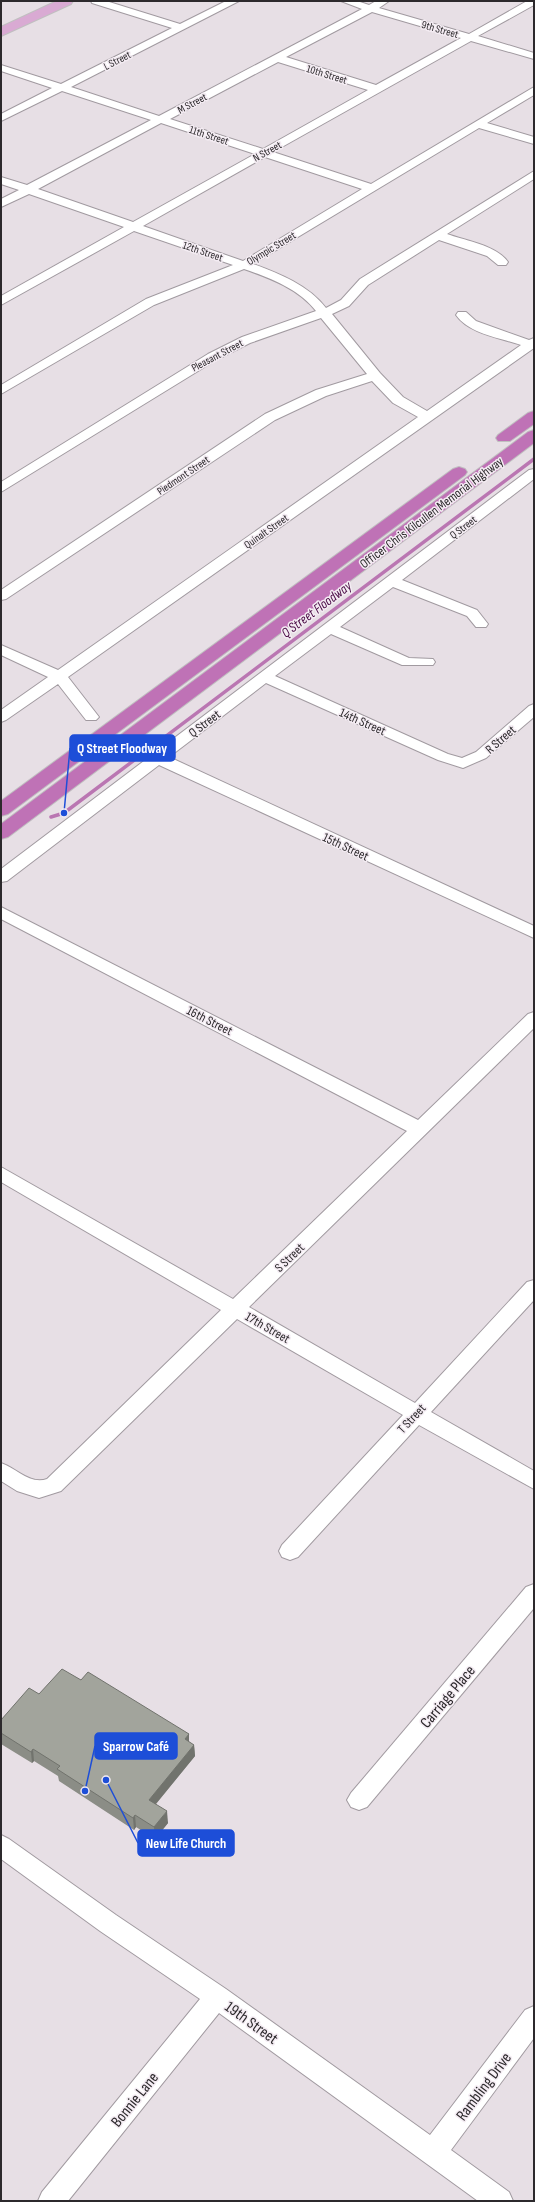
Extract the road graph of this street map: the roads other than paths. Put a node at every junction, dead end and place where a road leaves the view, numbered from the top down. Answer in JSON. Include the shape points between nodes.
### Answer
{"nodes":[{"id":1,"x":67,"y":1,"type":"edge"},
{"id":2,"x":96,"y":1,"type":"edge"},
{"id":3,"x":234,"y":1,"type":"edge"},
{"id":4,"x":346,"y":1,"type":"edge"},
{"id":5,"x":384,"y":1,"type":"edge"},
{"id":6,"x":534,"y":1,"type":"edge"},
{"id":7,"x":370,"y":8,"type":"junction"},
{"id":8,"x":181,"y":28,"type":"junction"},
{"id":9,"x":1,"y":32,"type":"edge"},
{"id":10,"x":470,"y":37,"type":"junction"},
{"id":11,"x":534,"y":56,"type":"edge"},
{"id":12,"x":277,"y":58,"type":"junction"},
{"id":13,"x":1,"y":68,"type":"edge"},
{"id":14,"x":62,"y":87,"type":"junction"},
{"id":15,"x":377,"y":89,"type":"junction"},
{"id":16,"x":534,"y":90,"type":"edge"},
{"id":17,"x":1,"y":118,"type":"edge"},
{"id":18,"x":161,"y":120,"type":"junction"},
{"id":19,"x":478,"y":124,"type":"junction"},
{"id":20,"x":534,"y":141,"type":"edge"},
{"id":21,"x":265,"y":153,"type":"junction"},
{"id":22,"x":534,"y":174,"type":"edge"},
{"id":23,"x":1,"y":180,"type":"edge"},
{"id":24,"x":372,"y":188,"type":"junction"},
{"id":25,"x":29,"y":190,"type":"junction"},
{"id":26,"x":1,"y":204,"type":"edge"},
{"id":27,"x":134,"y":226,"type":"junction"},
{"id":28,"x":438,"y":235,"type":"junction"},
{"id":29,"x":502,"y":262,"type":"dead end"},
{"id":30,"x":244,"y":265,"type":"junction"},
{"id":31,"x":1,"y":301,"type":"edge"},
{"id":32,"x":326,"y":313,"type":"junction"},
{"id":33,"x":462,"y":315,"type":"dead end"},
{"id":34,"x":532,"y":343,"type":"edge"},
{"id":35,"x":375,"y":376,"type":"junction"},
{"id":36,"x":1,"y":390,"type":"edge"},
{"id":37,"x":534,"y":416,"type":"edge"},
{"id":38,"x":427,"y":417,"type":"junction"},
{"id":39,"x":534,"y":435,"type":"edge"},
{"id":40,"x":534,"y":473,"type":"edge"},
{"id":41,"x":1,"y":488,"type":"edge"},
{"id":42,"x":391,"y":580,"type":"junction"},
{"id":43,"x":1,"y":596,"type":"edge"},
{"id":44,"x":482,"y":624,"type":"dead end"},
{"id":45,"x":330,"y":628,"type":"junction"},
{"id":46,"x":1,"y":649,"type":"edge"},
{"id":47,"x":428,"y":662,"type":"dead end"},
{"id":48,"x":59,"y":676,"type":"junction"},
{"id":49,"x":264,"y":677,"type":"junction"},
{"id":50,"x":534,"y":709,"type":"edge"},
{"id":51,"x":1,"y":717,"type":"edge"},
{"id":52,"x":91,"y":717,"type":"dead end"},
{"id":53,"x":158,"y":758,"type":"junction"},
{"id":54,"x":463,"y":763,"type":"joint"},
{"id":55,"x":1,"y":810,"type":"edge"},
{"id":56,"x":1,"y":833,"type":"edge"},
{"id":57,"x":1,"y":877,"type":"edge"},
{"id":58,"x":1,"y":912,"type":"edge"},
{"id":59,"x":534,"y":933,"type":"edge"},
{"id":60,"x":534,"y":1018,"type":"edge"},
{"id":61,"x":419,"y":1129,"type":"junction"},
{"id":62,"x":1,"y":1174,"type":"edge"},
{"id":63,"x":534,"y":1287,"type":"edge"},
{"id":64,"x":236,"y":1309,"type":"junction"},
{"id":65,"x":417,"y":1413,"type":"junction"},
{"id":66,"x":1,"y":1471,"type":"edge"},
{"id":67,"x":534,"y":1481,"type":"edge"},
{"id":68,"x":290,"y":1551,"type":"dead end"},
{"id":69,"x":534,"y":1592,"type":"edge"},
{"id":70,"x":359,"y":1800,"type":"dead end"},
{"id":71,"x":1,"y":1846,"type":"edge"},
{"id":72,"x":218,"y":1997,"type":"junction"},
{"id":73,"x":534,"y":2018,"type":"edge"},
{"id":74,"x":433,"y":2153,"type":"junction"},
{"id":75,"x":51,"y":2201,"type":"edge"},
{"id":76,"x":500,"y":2201,"type":"edge"}],
"edges":[{"from":1,"to":9,"type":"main road"},
{"from":2,"to":8,"type":"street"},
{"from":3,"to":8,"type":"street","name":"L Street"},
{"from":4,"to":7,"type":"street","name":"9th Street"},
{"from":5,"to":7,"type":"street","name":"M Street"},
{"from":6,"to":10,"type":"street","name":"N Street"},
{"from":7,"to":10,"type":"street","name":"9th Street"},
{"from":7,"to":12,"type":"street","name":"M Street"},
{"from":8,"to":14,"type":"street","name":"L Street"},
{"from":10,"to":11,"type":"street","name":"9th Street"},
{"from":10,"to":15,"type":"street","name":"N Street"},
{"from":12,"to":15,"type":"street","name":"10th Street"},
{"from":12,"to":18,"type":"street","name":"M Street"},
{"from":13,"to":14,"type":"street","name":"11th Street"},
{"from":14,"to":17,"type":"street","name":"L Street"},
{"from":14,"to":18,"type":"street","name":"11th Street"},
{"from":15,"to":21,"type":"street","name":"N Street"},
{"from":16,"to":19,"type":"street","name":"Olympic Street"},
{"from":18,"to":21,"type":"street","name":"11th Street"},
{"from":18,"to":25,"type":"street","name":"M Street"},
{"from":19,"to":20,"type":"street"},
{"from":19,"to":24,"type":"street","name":"Olympic Street"},
{"from":21,"to":24,"type":"street","name":"11th Street"},
{"from":21,"to":27,"type":"street","name":"N Street"},
{"from":22,"to":28,"type":"street","name":"Pleasant Street"},
{"from":23,"to":25,"type":"street","name":"12th Street"},
{"from":24,"to":30,"type":"street","name":"Olympic Street"},
{"from":25,"to":26,"type":"street","name":"M Street"},
{"from":25,"to":27,"type":"street","name":"12th Street"},
{"from":27,"to":30,"type":"street","name":"12th Street"},
{"from":27,"to":31,"type":"street","name":"N Street"},
{"from":28,"to":29,"type":"street","via":[[491,253]]},
{"from":28,"to":32,"type":"street","name":"Pleasant Street","via":[[364,282],[345,303]]},
{"from":30,"to":32,"type":"street","name":"12th Street","via":[[278,277],[313,299]]},
{"from":30,"to":36,"type":"street","name":"Olympic Street","via":[[150,302]]},
{"from":32,"to":35,"type":"street","name":"12th Street"},
{"from":32,"to":41,"type":"street","name":"Pleasant Street","via":[[228,348]]},
{"from":33,"to":34,"type":"street","name":"Quinalt Street","via":[[472,324]]},
{"from":34,"to":38,"type":"street","name":"Quinalt Street"},
{"from":35,"to":38,"type":"street","name":"12th Street","via":[[398,400]]},
{"from":35,"to":43,"type":"street","name":"Piedmont Street","via":[[325,391],[297,402],[270,417]]},
{"from":37,"to":55,"type":"highway","name":"Officer Chris Kilcullen Memorial Highway"},
{"from":38,"to":48,"type":"street","name":"Quinalt Street"},
{"from":39,"to":56,"type":"highway","name":"Officer Chris Kilcullen Memorial Highway"},
{"from":40,"to":42,"type":"street","name":"Q Street"},
{"from":42,"to":44,"type":"street","via":[[472,613]]},
{"from":42,"to":45,"type":"street","name":"Q Street"},
{"from":45,"to":47,"type":"street","via":[[407,662]]},
{"from":45,"to":49,"type":"street","name":"Q Street"},
{"from":46,"to":48,"type":"street"},
{"from":48,"to":51,"type":"street","name":"Quinalt Street"},
{"from":48,"to":52,"type":"street"},
{"from":49,"to":53,"type":"street","name":"Q Street"},
{"from":49,"to":54,"type":"street","name":"14th Street","via":[[443,757]]},
{"from":50,"to":54,"type":"street","name":"R Street","via":[[481,755]]},
{"from":53,"to":57,"type":"street","name":"Q Street"},
{"from":53,"to":59,"type":"street","name":"15th Street"},
{"from":58,"to":61,"type":"street","name":"16th Street"},
{"from":60,"to":61,"type":"street","name":"S Street"},
{"from":61,"to":64,"type":"street","name":"S Street"},
{"from":62,"to":64,"type":"street","name":"17th Street"},
{"from":63,"to":65,"type":"street","name":"T Street"},
{"from":64,"to":65,"type":"street","name":"17th Street"},
{"from":64,"to":66,"type":"street","name":"S Street","via":[[54,1485],[39,1490],[24,1485]]},
{"from":65,"to":67,"type":"street","name":"17th Street"},
{"from":65,"to":68,"type":"street","name":"T Street"},
{"from":69,"to":70,"type":"street","name":"Carriage Place"},
{"from":71,"to":72,"type":"street","name":"19th Street","via":[[108,1924]]},
{"from":72,"to":74,"type":"street","name":"19th Street"},
{"from":72,"to":75,"type":"street","name":"Bonnie Lane"},
{"from":73,"to":74,"type":"street","name":"Rambling Drive"},
{"from":74,"to":76,"type":"street","name":"19th Street"}]}
